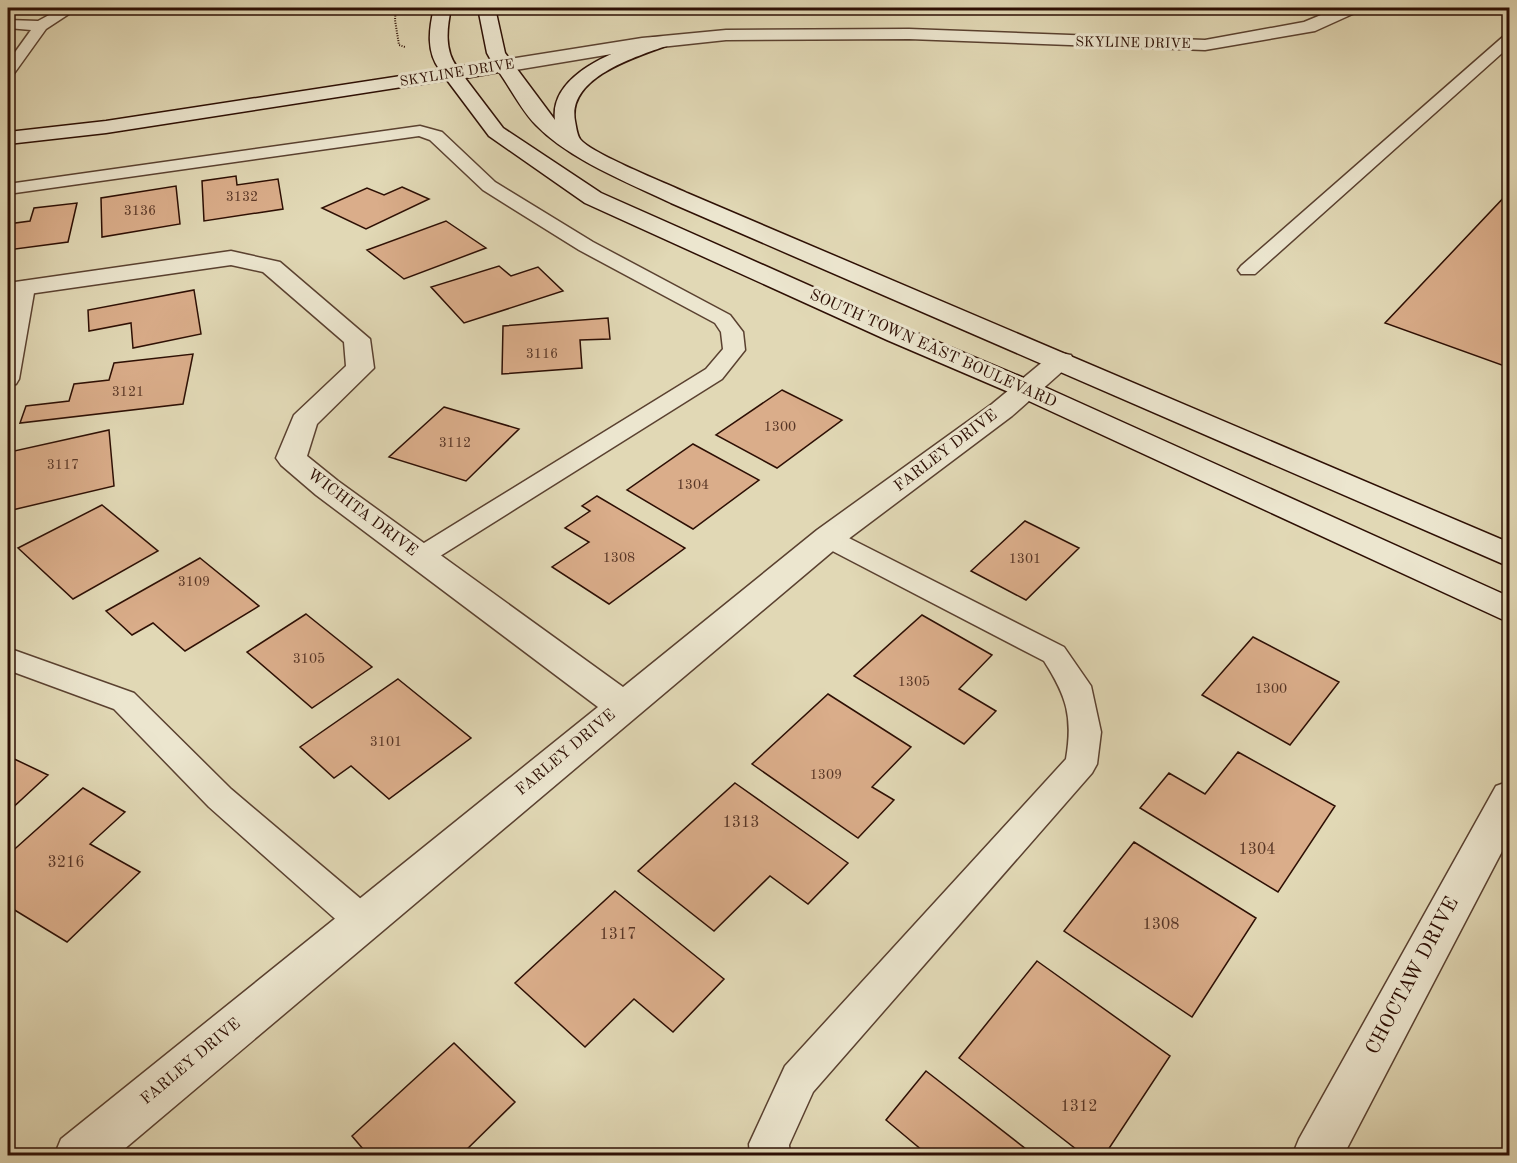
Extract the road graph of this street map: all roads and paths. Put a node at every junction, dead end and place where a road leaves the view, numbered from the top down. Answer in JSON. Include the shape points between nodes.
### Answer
{"nodes":[{"id":1,"x":71,"y":8,"type":"edge"},
{"id":2,"x":396,"y":8,"type":"edge"},
{"id":3,"x":442,"y":8,"type":"edge"},
{"id":4,"x":487,"y":8,"type":"edge"},
{"id":5,"x":1317,"y":8,"type":"edge"},
{"id":6,"x":1345,"y":10,"type":"edge"},
{"id":7,"x":8,"y":24,"type":"edge"},
{"id":8,"x":41,"y":26,"type":"junction"},
{"id":9,"x":909,"y":34,"type":"junction"},
{"id":10,"x":1509,"y":38,"type":"edge"},
{"id":11,"x":660,"y":42,"type":"junction"},
{"id":12,"x":412,"y":48,"type":"dead end"},
{"id":13,"x":500,"y":59,"type":"junction"},
{"id":14,"x":446,"y":67,"type":"junction"},
{"id":15,"x":8,"y":72,"type":"edge"},
{"id":16,"x":180,"y":97,"type":"dead end"},
{"id":17,"x":8,"y":138,"type":"edge"},
{"id":18,"x":571,"y":143,"type":"junction"},
{"id":19,"x":8,"y":189,"type":"edge"},
{"id":20,"x":1248,"y":270,"type":"dead end"},
{"id":21,"x":16,"y":288,"type":"edge"},
{"id":22,"x":1061,"y":361,"type":"junction"},
{"id":23,"x":8,"y":379,"type":"edge"},
{"id":24,"x":1029,"y":390,"type":"junction"},
{"id":25,"x":828,"y":538,"type":"junction"},
{"id":26,"x":420,"y":556,"type":"junction"},
{"id":27,"x":1509,"y":556,"type":"edge"},
{"id":28,"x":1509,"y":611,"type":"edge"},
{"id":29,"x":8,"y":659,"type":"edge"},
{"id":30,"x":623,"y":706,"type":"junction"},
{"id":31,"x":1509,"y":797,"type":"edge"},
{"id":32,"x":362,"y":921,"type":"junction"},
{"id":33,"x":78,"y":1155,"type":"edge"},
{"id":34,"x":770,"y":1155,"type":"edge"},
{"id":35,"x":1316,"y":1155,"type":"edge"}],
"edges":[{"from":1,"to":8,"type":"lane"},
{"from":2,"to":12,"type":"path","via":[[399,45]]},
{"from":3,"to":14,"type":"main road","via":[[438,33]]},
{"from":4,"to":13,"type":"main road"},
{"from":5,"to":6,"type":"lane"},
{"from":6,"to":9,"type":"main road","name":"SKYLINE DRIVE","via":[[1310,27],[1205,45]]},
{"from":7,"to":8,"type":"lane"},
{"from":8,"to":15,"type":"lane"},
{"from":9,"to":11,"type":"main road","name":"SKYLINE DRIVE","via":[[725,35]]},
{"from":9,"to":13,"type":"main road","name":"SKYLINE DRIVE","via":[[856,27],[770,24],[689,27]]},
{"from":10,"to":20,"type":"lane"},
{"from":11,"to":13,"type":"main road","name":"SKYLINE DRIVE"},
{"from":11,"to":18,"type":"main road","via":[[597,69],[567,97],[564,110]]},
{"from":13,"to":14,"type":"main road","name":"SKYLINE DRIVE"},
{"from":13,"to":18,"type":"main road","via":[[543,122]]},
{"from":14,"to":16,"type":"main road","name":"SKYLINE DRIVE"},
{"from":14,"to":17,"type":"main road","name":"SKYLINE DRIVE","via":[[106,127]]},
{"from":14,"to":24,"type":"main road","name":"SOUTH TOWN EAST BOULEVARD","via":[[496,132],[593,198]]},
{"from":18,"to":22,"type":"main road","via":[[679,198]]},
{"from":19,"to":26,"type":"lane","via":[[420,131],[436,136],[489,186],[586,246],[723,319],[732,332],[734,350],[714,374]]},
{"from":21,"to":23,"type":"lane"},
{"from":21,"to":26,"type":"main road","name":"WICHITA DRIVE","via":[[231,258],[271,267],[357,339],[360,368],[304,421],[291,458]]},
{"from":22,"to":24,"type":"main road","name":"FARLEY DRIVE"},
{"from":22,"to":27,"type":"main road"},
{"from":24,"to":25,"type":"main road","name":"FARLEY DRIVE"},
{"from":24,"to":28,"type":"main road","name":"SOUTH TOWN EAST BOULEVARD"},
{"from":25,"to":30,"type":"main road","name":"FARLEY DRIVE"},
{"from":25,"to":34,"type":"lane","via":[[1054,654],[1076,686],[1086,732],[1080,764],[799,1079],[769,1144]]},
{"from":26,"to":30,"type":"main road","name":"WICHITA DRIVE"},
{"from":29,"to":32,"type":"lane","via":[[124,701],[220,798]]},
{"from":30,"to":32,"type":"main road","name":"FARLEY DRIVE"},
{"from":31,"to":35,"type":"main road","name":"CHOCTAW DRIVE"},
{"from":32,"to":33,"type":"main road","name":"FARLEY DRIVE"}]}
